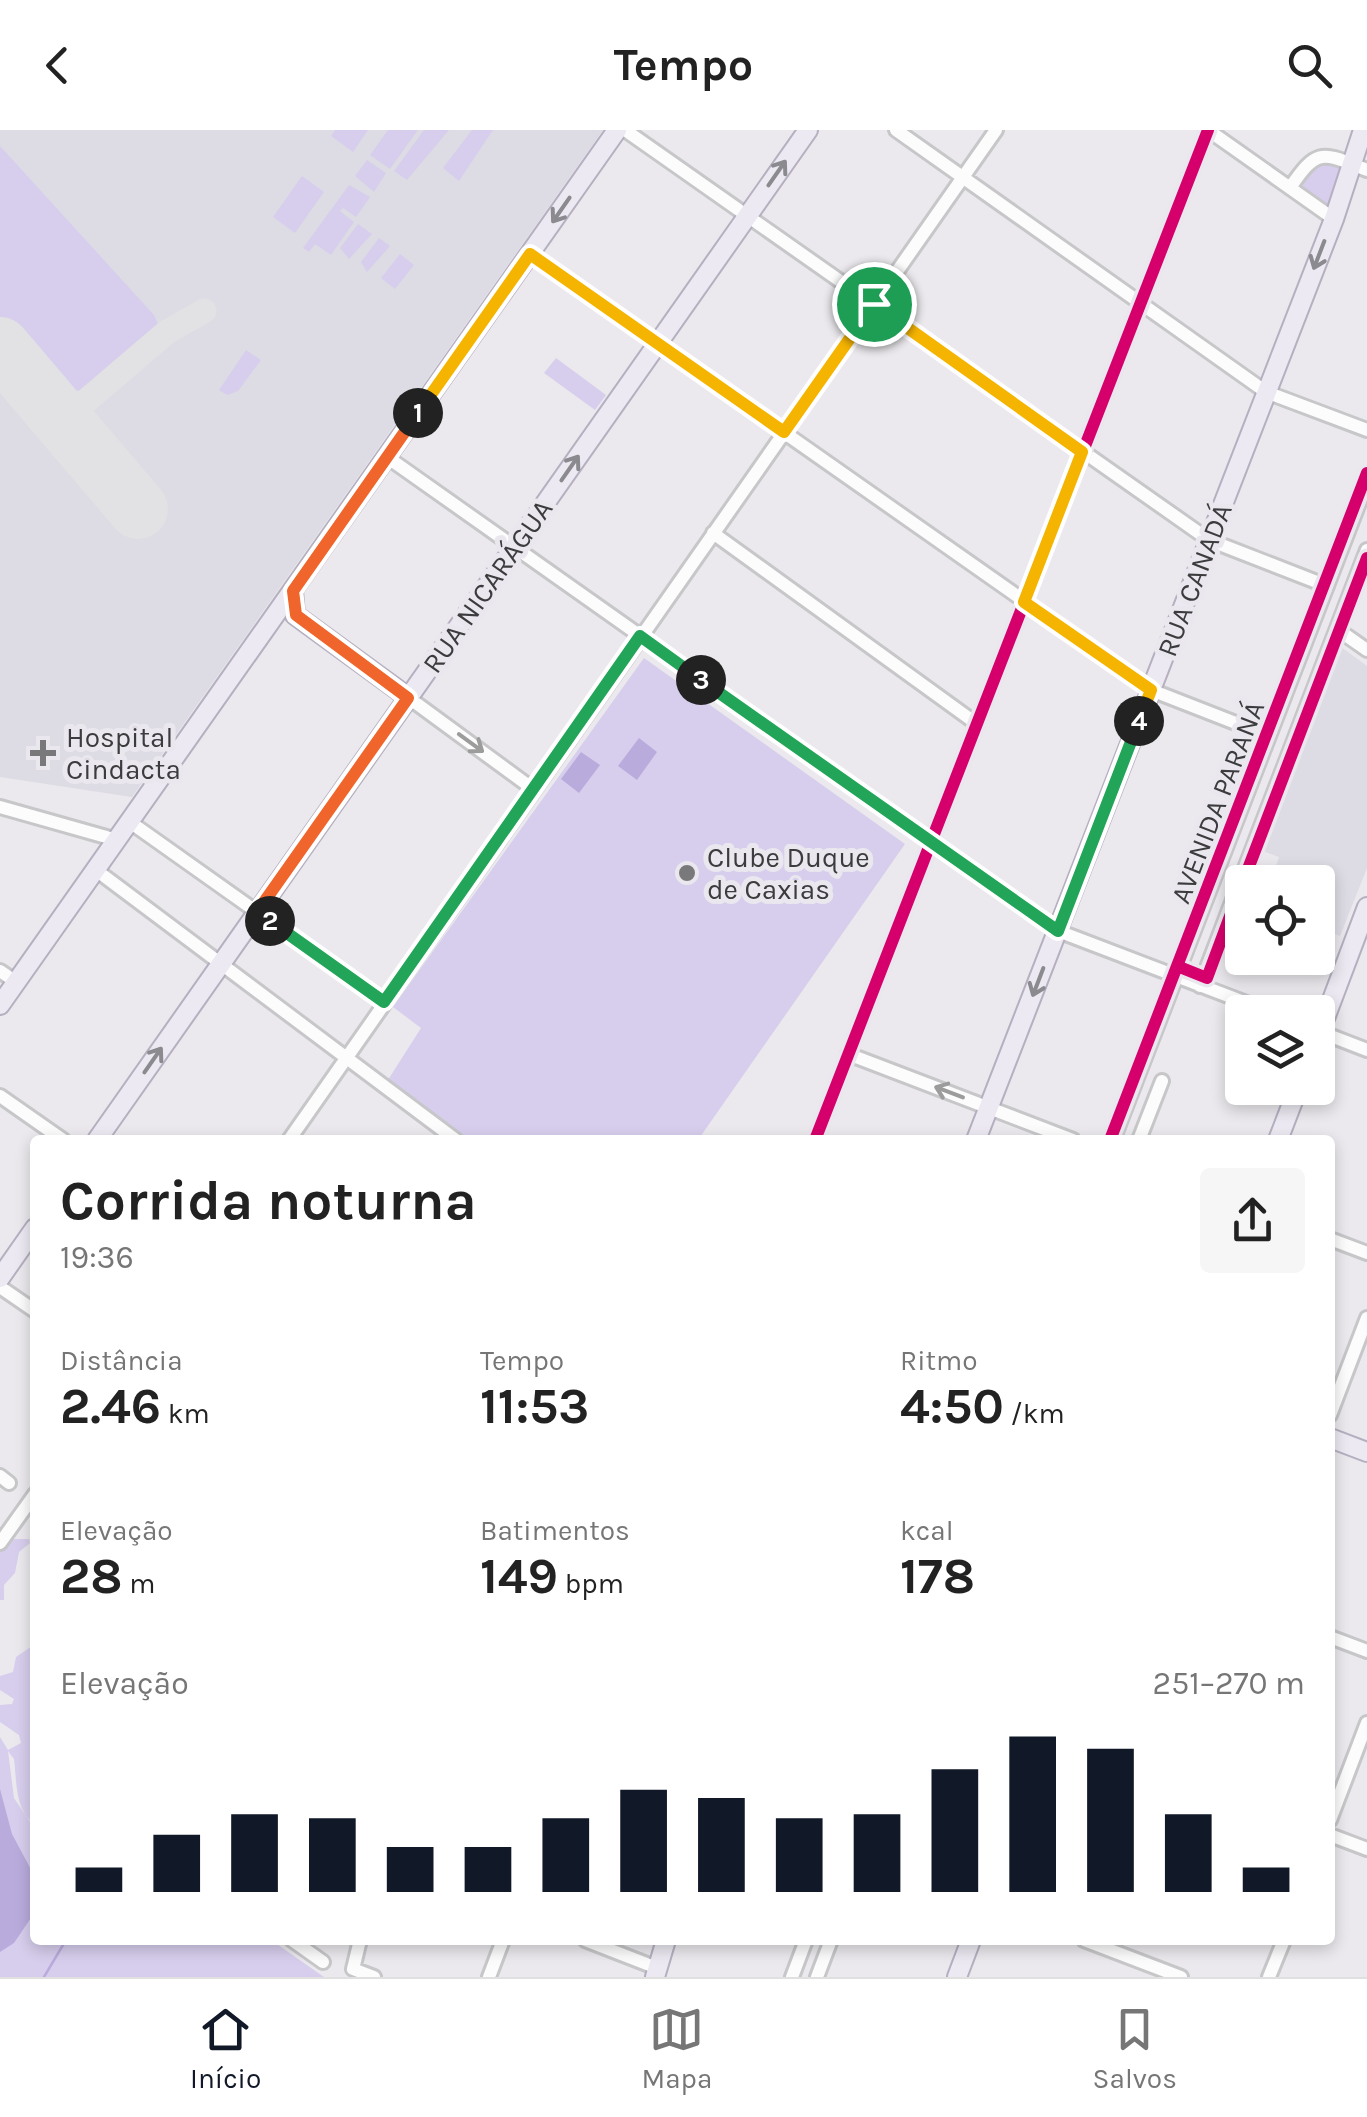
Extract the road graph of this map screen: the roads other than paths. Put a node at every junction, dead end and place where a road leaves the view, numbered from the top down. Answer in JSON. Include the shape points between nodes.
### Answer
{"nodes":[{"id":1,"x":617,"y":130,"type":"edge"},
{"id":2,"x":626,"y":130,"type":"edge"},
{"id":3,"x":808,"y":130,"type":"edge"},
{"id":4,"x":896,"y":130,"type":"edge"},
{"id":5,"x":996,"y":130,"type":"edge"},
{"id":6,"x":1208,"y":130,"type":"edge"},
{"id":7,"x":1364,"y":130,"type":"edge"},
{"id":8,"x":1359,"y":167,"type":"edge"},
{"id":9,"x":963,"y":177,"type":"junction"},
{"id":10,"x":1290,"y":188,"type":"junction"},
{"id":11,"x":748,"y":216,"type":"junction"},
{"id":12,"x":1334,"y":218,"type":"junction"},
{"id":13,"x":530,"y":254,"type":"junction"},
{"id":14,"x":1140,"y":303,"type":"junction"},
{"id":15,"x":874,"y":304,"type":"junction"},
{"id":16,"x":658,"y":343,"type":"junction"},
{"id":17,"x":1266,"y":392,"type":"junction"},
{"id":18,"x":1367,"y":430,"type":"edge"},
{"id":19,"x":784,"y":432,"type":"junction"},
{"id":20,"x":1082,"y":452,"type":"junction"},
{"id":21,"x":387,"y":458,"type":"junction"},
{"id":22,"x":1367,"y":482,"type":"edge"},
{"id":23,"x":713,"y":533,"type":"junction"},
{"id":24,"x":1209,"y":540,"type":"junction"},
{"id":25,"x":514,"y":547,"type":"junction"},
{"id":26,"x":1367,"y":550,"type":"edge"},
{"id":27,"x":1327,"y":586,"type":"junction"},
{"id":28,"x":293,"y":591,"type":"junction"},
{"id":29,"x":1024,"y":602,"type":"junction"},
{"id":30,"x":296,"y":615,"type":"junction"},
{"id":31,"x":272,"y":621,"type":"junction"},
{"id":32,"x":1337,"y":629,"type":"junction"},
{"id":33,"x":640,"y":636,"type":"junction"},
{"id":34,"x":1367,"y":650,"type":"edge"},
{"id":35,"x":1151,"y":690,"type":"junction"},
{"id":36,"x":408,"y":698,"type":"junction"},
{"id":37,"x":976,"y":724,"type":"junction"},
{"id":38,"x":1269,"y":736,"type":"junction"},
{"id":39,"x":533,"y":789,"type":"junction"},
{"id":40,"x":0,"y":806,"type":"edge"},
{"id":41,"x":130,"y":822,"type":"junction"},
{"id":42,"x":117,"y":840,"type":"junction"},
{"id":43,"x":930,"y":842,"type":"junction"},
{"id":44,"x":96,"y":870,"type":"junction"},
{"id":45,"x":257,"y":912,"type":"junction"},
{"id":46,"x":1366,"y":915,"type":"edge"},
{"id":47,"x":1058,"y":931,"type":"junction"},
{"id":48,"x":220,"y":965,"type":"junction"},
{"id":49,"x":0,"y":971,"type":"edge"},
{"id":50,"x":1188,"y":981,"type":"junction"},
{"id":51,"x":16,"y":982,"type":"junction"},
{"id":52,"x":1225,"y":995,"type":"edge"},
{"id":53,"x":1333,"y":995,"type":"edge"},
{"id":54,"x":384,"y":1002,"type":"junction"},
{"id":55,"x":0,"y":1005,"type":"edge"},
{"id":56,"x":1335,"y":1039,"type":"edge"},
{"id":57,"x":1367,"y":1050,"type":"edge"},
{"id":58,"x":848,"y":1054,"type":"junction"},
{"id":59,"x":344,"y":1059,"type":"junction"},
{"id":60,"x":1162,"y":1081,"type":"dead end"},
{"id":61,"x":0,"y":1096,"type":"edge"},
{"id":62,"x":1291,"y":1105,"type":"edge"},
{"id":63,"x":989,"y":1108,"type":"junction"},
{"id":64,"x":56,"y":1135,"type":"edge"},
{"id":65,"x":101,"y":1135,"type":"edge"},
{"id":66,"x":291,"y":1135,"type":"edge"},
{"id":67,"x":449,"y":1135,"type":"edge"},
{"id":68,"x":816,"y":1135,"type":"edge"},
{"id":69,"x":978,"y":1135,"type":"edge"},
{"id":70,"x":1060,"y":1135,"type":"edge"},
{"id":71,"x":1115,"y":1135,"type":"edge"},
{"id":72,"x":1141,"y":1135,"type":"edge"},
{"id":73,"x":1280,"y":1135,"type":"edge"},
{"id":74,"x":30,"y":1235,"type":"edge"},
{"id":75,"x":1335,"y":1241,"type":"edge"},
{"id":76,"x":1367,"y":1253,"type":"edge"},
{"id":77,"x":0,"y":1278,"type":"edge"},
{"id":78,"x":0,"y":1286,"type":"edge"},
{"id":79,"x":30,"y":1307,"type":"edge"},
{"id":80,"x":1367,"y":1318,"type":"edge"},
{"id":81,"x":1335,"y":1401,"type":"edge"},
{"id":82,"x":1335,"y":1440,"type":"edge"},
{"id":83,"x":1367,"y":1452,"type":"edge"},
{"id":84,"x":30,"y":1501,"type":"edge"},
{"id":85,"x":0,"y":1543,"type":"edge"},
{"id":86,"x":1335,"y":1639,"type":"edge"},
{"id":87,"x":1367,"y":1651,"type":"edge"},
{"id":88,"x":1367,"y":1724,"type":"edge"},
{"id":89,"x":1335,"y":1807,"type":"edge"},
{"id":90,"x":1335,"y":1837,"type":"edge"},
{"id":91,"x":1367,"y":1849,"type":"edge"},
{"id":92,"x":299,"y":1945,"type":"edge"},
{"id":93,"x":359,"y":1945,"type":"edge"},
{"id":94,"x":502,"y":1945,"type":"edge"},
{"id":95,"x":596,"y":1945,"type":"edge"},
{"id":96,"x":664,"y":1945,"type":"edge"},
{"id":97,"x":804,"y":1945,"type":"edge"},
{"id":98,"x":829,"y":1945,"type":"edge"},
{"id":99,"x":969,"y":1945,"type":"edge"},
{"id":100,"x":1098,"y":1945,"type":"edge"},
{"id":101,"x":1126,"y":1945,"type":"edge"},
{"id":102,"x":1282,"y":1945,"type":"edge"},
{"id":103,"x":1122,"y":1954,"type":"junction"},
{"id":104,"x":323,"y":1962,"type":"dead end"},
{"id":105,"x":656,"y":1973,"type":"edge"},
{"id":106,"x":374,"y":1977,"type":"edge"},
{"id":107,"x":489,"y":1977,"type":"edge"},
{"id":108,"x":792,"y":1977,"type":"edge"},
{"id":109,"x":817,"y":1977,"type":"edge"},
{"id":110,"x":957,"y":1977,"type":"edge"},
{"id":111,"x":1181,"y":1977,"type":"edge"},
{"id":112,"x":1270,"y":1977,"type":"edge"}],
"edges":[{"from":1,"to":13,"type":"main road","one_way":true},
{"from":2,"to":11,"type":"street"},
{"from":11,"to":3,"type":"main road","name":"RUA NICARÁGUA","one_way":true},
{"from":4,"to":9,"type":"street"},
{"from":5,"to":9,"type":"street"},
{"from":6,"to":10,"type":"street"},
{"from":6,"to":14,"type":"street"},
{"from":7,"to":8,"type":"main road","name":"RUA CANADÁ"},
{"from":8,"to":10,"type":"street","via":[[1317,156]]},
{"from":8,"to":12,"type":"main road","name":"RUA CANADÁ"},
{"from":9,"to":14,"type":"street"},
{"from":9,"to":15,"type":"street"},
{"from":10,"to":12,"type":"street"},
{"from":11,"to":15,"type":"street"},
{"from":11,"to":16,"type":"main road","name":"RUA NICARÁGUA"},
{"from":12,"to":17,"type":"main road","name":"RUA CANADÁ","one_way":true},
{"from":13,"to":16,"type":"street"},
{"from":13,"to":21,"type":"main road"},
{"from":14,"to":17,"type":"street"},
{"from":14,"to":20,"type":"street"},
{"from":15,"to":19,"type":"street"},
{"from":15,"to":20,"type":"street"},
{"from":16,"to":19,"type":"street"},
{"from":25,"to":16,"type":"main road","name":"RUA NICARÁGUA","one_way":true},
{"from":17,"to":18,"type":"street"},
{"from":17,"to":24,"type":"main road","name":"RUA CANADÁ"},
{"from":19,"to":23,"type":"street"},
{"from":19,"to":29,"type":"street"},
{"from":20,"to":24,"type":"street"},
{"from":20,"to":29,"type":"street"},
{"from":21,"to":25,"type":"street"},
{"from":21,"to":28,"type":"main road"},
{"from":22,"to":27,"type":"street","name":"AVENIDA PARANÁ"},
{"from":23,"to":33,"type":"street"},
{"from":23,"to":37,"type":"street"},
{"from":24,"to":27,"type":"street"},
{"from":24,"to":35,"type":"main road","name":"RUA CANADÁ"},
{"from":25,"to":33,"type":"street"},
{"from":25,"to":36,"type":"main road","name":"RUA NICARÁGUA"},
{"from":26,"to":32,"type":"street","name":"AVENIDA PARANÁ"},
{"from":27,"to":38,"type":"street","name":"AVENIDA PARANÁ"},
{"from":28,"to":30,"type":"main road"},
{"from":28,"to":31,"type":"main road"},
{"from":29,"to":35,"type":"street"},
{"from":29,"to":37,"type":"street"},
{"from":30,"to":31,"type":"main road"},
{"from":30,"to":36,"type":"main road"},
{"from":31,"to":41,"type":"main road"},
{"from":32,"to":34,"type":"street"},
{"from":32,"to":50,"type":"street","name":"AVENIDA PARANÁ"},
{"from":33,"to":39,"type":"street"},
{"from":33,"to":43,"type":"street"},
{"from":35,"to":38,"type":"street"},
{"from":35,"to":47,"type":"main road","name":"RUA CANADÁ"},
{"from":36,"to":39,"type":"street","one_way":true},
{"from":36,"to":45,"type":"main road","name":"RUA NICARÁGUA"},
{"from":37,"to":43,"type":"street"},
{"from":38,"to":50,"type":"street","name":"AVENIDA PARANÁ"},
{"from":39,"to":54,"type":"street"},
{"from":40,"to":42,"type":"street"},
{"from":41,"to":42,"type":"main road"},
{"from":41,"to":45,"type":"street"},
{"from":42,"to":44,"type":"main road"},
{"from":43,"to":47,"type":"street"},
{"from":43,"to":58,"type":"street"},
{"from":44,"to":48,"type":"street"},
{"from":44,"to":51,"type":"main road"},
{"from":45,"to":48,"type":"main road","name":"RUA NICARÁGUA"},
{"from":45,"to":54,"type":"street"},
{"from":46,"to":53,"type":"main road"},
{"from":47,"to":50,"type":"street"},
{"from":47,"to":63,"type":"main road","name":"RUA CANADÁ","one_way":true},
{"from":48,"to":59,"type":"street"},
{"from":65,"to":48,"type":"main road","name":"RUA NICARÁGUA","one_way":true},
{"from":49,"to":51,"type":"street"},
{"from":50,"to":52,"type":"street"},
{"from":50,"to":71,"type":"street","name":"AVENIDA PARANÁ"},
{"from":51,"to":55,"type":"main road"},
{"from":54,"to":59,"type":"street"},
{"from":56,"to":57,"type":"street"},
{"from":63,"to":58,"type":"street","one_way":true},
{"from":58,"to":68,"type":"street"},
{"from":59,"to":66,"type":"street"},
{"from":59,"to":67,"type":"street"},
{"from":60,"to":72,"type":"street"},
{"from":61,"to":64,"type":"street"},
{"from":62,"to":73,"type":"main road"},
{"from":63,"to":69,"type":"main road","name":"RUA CANADÁ"},
{"from":63,"to":70,"type":"street"},
{"from":74,"to":77,"type":"main road"},
{"from":75,"to":76,"type":"street"},
{"from":78,"to":79,"type":"street"},
{"from":80,"to":81,"type":"street"},
{"from":82,"to":83,"type":"main road"},
{"from":84,"to":85,"type":"street"},
{"from":86,"to":87,"type":"street"},
{"from":88,"to":89,"type":"street"},
{"from":90,"to":91,"type":"street"},
{"from":92,"to":104,"type":"street"},
{"from":93,"to":106,"type":"street","via":[[354,1968]]},
{"from":94,"to":107,"type":"street"},
{"from":95,"to":105,"type":"street"},
{"from":96,"to":105,"type":"main road"},
{"from":97,"to":108,"type":"street"},
{"from":98,"to":109,"type":"street"},
{"from":99,"to":110,"type":"main road"},
{"from":100,"to":103,"type":"street"},
{"from":101,"to":103,"type":"street"},
{"from":102,"to":112,"type":"street"},
{"from":103,"to":111,"type":"street"}]}
